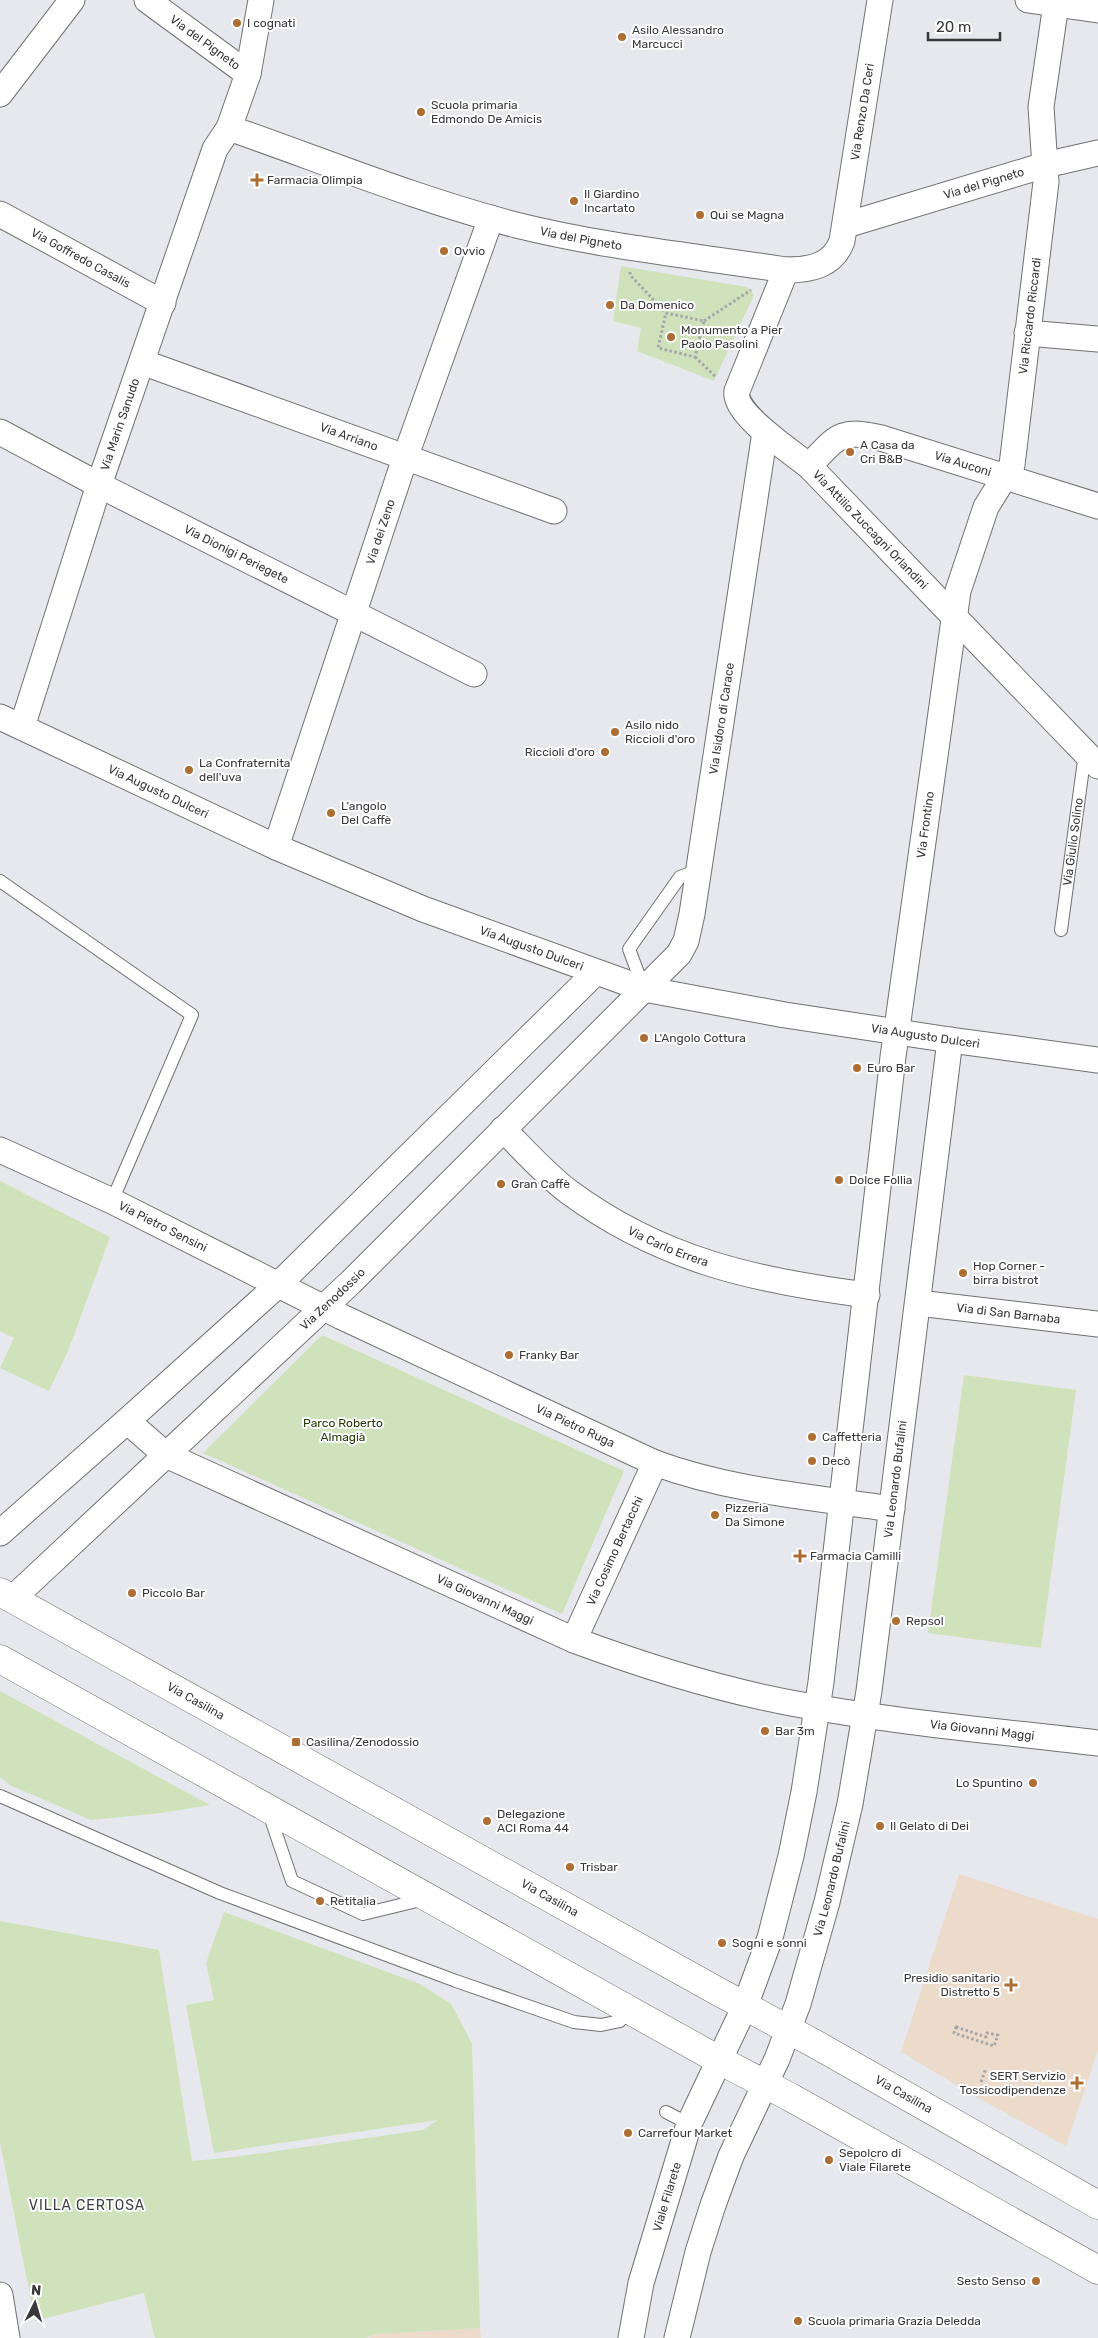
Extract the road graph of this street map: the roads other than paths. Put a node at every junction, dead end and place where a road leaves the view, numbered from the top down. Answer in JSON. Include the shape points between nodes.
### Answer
{"nodes":[{"id":1,"x":72,"y":0,"type":"edge"},
{"id":2,"x":147,"y":0,"type":"edge"},
{"id":3,"x":261,"y":0,"type":"edge"},
{"id":4,"x":880,"y":0,"type":"edge"},
{"id":5,"x":1028,"y":0,"type":"edge"},
{"id":6,"x":1056,"y":4,"type":"junction"},
{"id":7,"x":1098,"y":10,"type":"edge"},
{"id":8,"x":248,"y":74,"type":"junction"},
{"id":9,"x":0,"y":94,"type":"edge"},
{"id":10,"x":229,"y":128,"type":"junction"},
{"id":11,"x":1098,"y":153,"type":"edge"},
{"id":12,"x":1045,"y":165,"type":"junction"},
{"id":13,"x":0,"y":214,"type":"edge"},
{"id":14,"x":491,"y":218,"type":"junction"},
{"id":15,"x":846,"y":225,"type":"junction"},
{"id":16,"x":786,"y":270,"type":"junction"},
{"id":17,"x":163,"y":304,"type":"junction"},
{"id":18,"x":1027,"y":332,"type":"junction"},
{"id":19,"x":1098,"y":339,"type":"edge"},
{"id":20,"x":142,"y":362,"type":"junction"},
{"id":21,"x":0,"y":432,"type":"edge"},
{"id":22,"x":765,"y":432,"type":"junction"},
{"id":23,"x":405,"y":458,"type":"junction"},
{"id":24,"x":809,"y":466,"type":"junction"},
{"id":25,"x":1005,"y":477,"type":"junction"},
{"id":26,"x":99,"y":485,"type":"junction"},
{"id":27,"x":1098,"y":506,"type":"edge"},
{"id":28,"x":554,"y":511,"type":"dead end"},
{"id":29,"x":353,"y":612,"type":"junction"},
{"id":30,"x":955,"y":617,"type":"junction"},
{"id":31,"x":474,"y":674,"type":"dead end"},
{"id":32,"x":11,"y":722,"type":"edge"},
{"id":33,"x":1092,"y":759,"type":"edge"},
{"id":34,"x":276,"y":847,"type":"junction"},
{"id":35,"x":699,"y":870,"type":"junction"},
{"id":36,"x":0,"y":881,"type":"edge"},
{"id":37,"x":1061,"y":930,"type":"dead end"},
{"id":38,"x":595,"y":973,"type":"junction"},
{"id":39,"x":644,"y":989,"type":"junction"},
{"id":40,"x":897,"y":1032,"type":"junction"},
{"id":41,"x":950,"y":1040,"type":"junction"},
{"id":42,"x":1098,"y":1060,"type":"edge"},
{"id":43,"x":503,"y":1129,"type":"junction"},
{"id":44,"x":0,"y":1150,"type":"edge"},
{"id":45,"x":112,"y":1201,"type":"junction"},
{"id":46,"x":279,"y":1284,"type":"junction"},
{"id":47,"x":867,"y":1294,"type":"junction"},
{"id":48,"x":918,"y":1303,"type":"junction"},
{"id":49,"x":323,"y":1308,"type":"junction"},
{"id":50,"x":1098,"y":1324,"type":"edge"},
{"id":51,"x":127,"y":1421,"type":"junction"},
{"id":52,"x":166,"y":1455,"type":"junction"},
{"id":53,"x":655,"y":1463,"type":"junction"},
{"id":54,"x":840,"y":1501,"type":"junction"},
{"id":55,"x":892,"y":1509,"type":"junction"},
{"id":56,"x":0,"y":1533,"type":"edge"},
{"id":57,"x":6,"y":1595,"type":"edge"},
{"id":58,"x":574,"y":1640,"type":"junction"},
{"id":59,"x":0,"y":1658,"type":"edge"},
{"id":60,"x":818,"y":1707,"type":"junction"},
{"id":61,"x":866,"y":1715,"type":"junction"},
{"id":62,"x":1098,"y":1743,"type":"edge"},
{"id":63,"x":0,"y":1796,"type":"edge"},
{"id":64,"x":268,"y":1808,"type":"junction"},
{"id":65,"x":430,"y":1898,"type":"junction"},
{"id":66,"x":745,"y":2006,"type":"junction"},
{"id":67,"x":627,"y":2009,"type":"junction"},
{"id":68,"x":789,"y":2029,"type":"junction"},
{"id":69,"x":720,"y":2060,"type":"junction"},
{"id":70,"x":765,"y":2084,"type":"junction"},
{"id":71,"x":666,"y":2112,"type":"dead end"},
{"id":72,"x":689,"y":2124,"type":"junction"},
{"id":73,"x":1098,"y":2205,"type":"edge"},
{"id":74,"x":1098,"y":2270,"type":"edge"},
{"id":75,"x":0,"y":2295,"type":"edge"},
{"id":76,"x":8,"y":2338,"type":"edge"},
{"id":77,"x":630,"y":2338,"type":"edge"},
{"id":78,"x":677,"y":2338,"type":"edge"}],
"edges":[{"from":1,"to":9,"type":"street"},
{"from":2,"to":8,"type":"street","name":"Via del Pigneto"},
{"from":3,"to":8,"type":"street"},
{"from":4,"to":15,"type":"street","name":"Via Renzo Da Ceri"},
{"from":5,"to":6,"type":"street"},
{"from":6,"to":7,"type":"street"},
{"from":6,"to":12,"type":"street","name":"Via Riccardo Riccardi","via":[[1041,106]]},
{"from":8,"to":10,"type":"street","name":"Via del Pigneto"},
{"from":10,"to":14,"type":"street","name":"Via del Pigneto"},
{"from":10,"to":17,"type":"street","name":"Via Marin Sanudo","via":[[215,149]]},
{"from":11,"to":12,"type":"street","name":"Via del Pigneto"},
{"from":12,"to":15,"type":"street","name":"Via del Pigneto"},
{"from":12,"to":18,"type":"street","name":"Via Riccardo Riccardi","via":[[1046,182]]},
{"from":13,"to":17,"type":"street","name":"Via Goffredo Casalis"},
{"from":14,"to":16,"type":"street","name":"Via del Pigneto","via":[[634,247]]},
{"from":14,"to":23,"type":"street","name":"Via dei Zeno"},
{"from":15,"to":16,"type":"street","name":"Via del Pigneto","via":[[838,251],[831,259],[812,268]]},
{"from":16,"to":22,"type":"street","name":"Via Attilio Zuccagni Orlandini","via":[[736,395],[739,404]]},
{"from":17,"to":20,"type":"street","name":"Via Marin Sanudo"},
{"from":18,"to":19,"type":"street"},
{"from":18,"to":25,"type":"street","name":"Via Riccardo Riccardi","via":[[1012,464]]},
{"from":20,"to":23,"type":"street","name":"Via Arriano"},
{"from":20,"to":26,"type":"street","name":"Via Marin Sanudo"},
{"from":21,"to":26,"type":"street","name":"Via Dionigi Periegete"},
{"from":22,"to":24,"type":"street","name":"Via Attilio Zuccagni Orlandini"},
{"from":22,"to":35,"type":"street","name":"Via Isidoro di Carace"},
{"from":23,"to":28,"type":"street","name":"Via Arriano"},
{"from":23,"to":29,"type":"street","name":"Via dei Zeno"},
{"from":24,"to":25,"type":"street","name":"Via Auconi","via":[[839,436],[852,433],[881,438]]},
{"from":24,"to":30,"type":"street","name":"Via Attilio Zuccagni Orlandini"},
{"from":25,"to":27,"type":"street","name":"Via Auconi"},
{"from":25,"to":30,"type":"street","name":"Via Riccardo Riccardi","via":[[986,507],[958,592]]},
{"from":26,"to":29,"type":"street","name":"Via Dionigi Periegete"},
{"from":26,"to":32,"type":"street","name":"Via Marin Sanudo"},
{"from":29,"to":31,"type":"street","name":"Via Dionigi Periegete"},
{"from":29,"to":34,"type":"street","name":"Via dei Zeno"},
{"from":30,"to":33,"type":"street","name":"Via Attilio Zuccagni Orlandini"},
{"from":30,"to":40,"type":"street","name":"Via Frontino"},
{"from":32,"to":34,"type":"street","name":"Via Augusto Dulceri"},
{"from":33,"to":37,"type":"lane","name":"Via Giulio Solino"},
{"from":34,"to":38,"type":"street","name":"Via Augusto Dulceri","via":[[423,909]]},
{"from":35,"to":39,"type":"street","name":"Via Isidoro di Carace","via":[[684,946]]},
{"from":35,"to":39,"type":"lane","via":[[680,877],[630,949]]},
{"from":36,"to":45,"type":"lane","via":[[192,1015]]},
{"from":38,"to":39,"type":"street","name":"Via Augusto Dulceri"},
{"from":38,"to":46,"type":"street"},
{"from":39,"to":40,"type":"street","name":"Via Augusto Dulceri"},
{"from":39,"to":43,"type":"street","name":"Via Zenodossio"},
{"from":40,"to":41,"type":"street","name":"Via Augusto Dulceri"},
{"from":40,"to":47,"type":"street"},
{"from":41,"to":42,"type":"street","name":"Via Augusto Dulceri"},
{"from":41,"to":48,"type":"street","name":"Via Leonardo Bufalini"},
{"from":43,"to":47,"type":"street","name":"Via Carlo Errera","via":[[568,1191],[624,1227],[670,1250],[744,1274]]},
{"from":43,"to":49,"type":"street","name":"Via Zenodossio"},
{"from":44,"to":45,"type":"street","name":"Via Pietro Sensini"},
{"from":45,"to":46,"type":"street","name":"Via Pietro Sensini"},
{"from":46,"to":49,"type":"street","name":"Via Pietro Sensini"},
{"from":46,"to":51,"type":"street"},
{"from":47,"to":54,"type":"street"},
{"from":48,"to":50,"type":"street","name":"Via di San Barnaba"},
{"from":48,"to":55,"type":"street","name":"Via Leonardo Bufalini"},
{"from":49,"to":52,"type":"street","name":"Via Zenodossio"},
{"from":49,"to":53,"type":"street","name":"Via Pietro Ruga"},
{"from":51,"to":52,"type":"street","name":"Via Giovanni Maggi"},
{"from":51,"to":56,"type":"street"},
{"from":52,"to":57,"type":"street","name":"Via Zenodossio"},
{"from":52,"to":58,"type":"street","name":"Via Giovanni Maggi"},
{"from":53,"to":54,"type":"street","name":"Via Pietro Ruga","via":[[722,1483]]},
{"from":53,"to":58,"type":"street","name":"Via Cosimo Bertacchi"},
{"from":54,"to":55,"type":"street","name":"Via Pietro Ruga"},
{"from":54,"to":60,"type":"street"},
{"from":55,"to":61,"type":"street","name":"Via Leonardo Bufalini"},
{"from":57,"to":66,"type":"main road","name":"Via Casilina"},
{"from":58,"to":60,"type":"street","name":"Via Giovanni Maggi","via":[[625,1659],[738,1691]]},
{"from":59,"to":64,"type":"main road"},
{"from":60,"to":61,"type":"street","name":"Via Giovanni Maggi"},
{"from":60,"to":66,"type":"street","via":[[791,1856],[770,1938]]},
{"from":61,"to":62,"type":"street","name":"Via Giovanni Maggi"},
{"from":61,"to":68,"type":"street","name":"Via Leonardo Bufalini","via":[[835,1870]]},
{"from":63,"to":67,"type":"lane","via":[[220,1894],[574,2022],[601,2025],[620,2021]]},
{"from":64,"to":65,"type":"main road"},
{"from":64,"to":65,"type":"lane","via":[[292,1881],[363,1914]]},
{"from":65,"to":67,"type":"main road"},
{"from":66,"to":68,"type":"main road","name":"Via Casilina"},
{"from":66,"to":69,"type":"street","name":"Viale Filarete"},
{"from":67,"to":69,"type":"main road"},
{"from":68,"to":70,"type":"street","name":"Via Leonardo Bufalini"},
{"from":68,"to":73,"type":"main road","name":"Via Casilina"},
{"from":69,"to":70,"type":"main road"},
{"from":69,"to":72,"type":"street","name":"Viale Filarete"},
{"from":70,"to":74,"type":"main road"},
{"from":70,"to":78,"type":"street","via":[[713,2205]]},
{"from":71,"to":72,"type":"lane"},
{"from":72,"to":77,"type":"street","name":"Viale Filarete","via":[[641,2283]]},
{"from":75,"to":76,"type":"street"}]}
